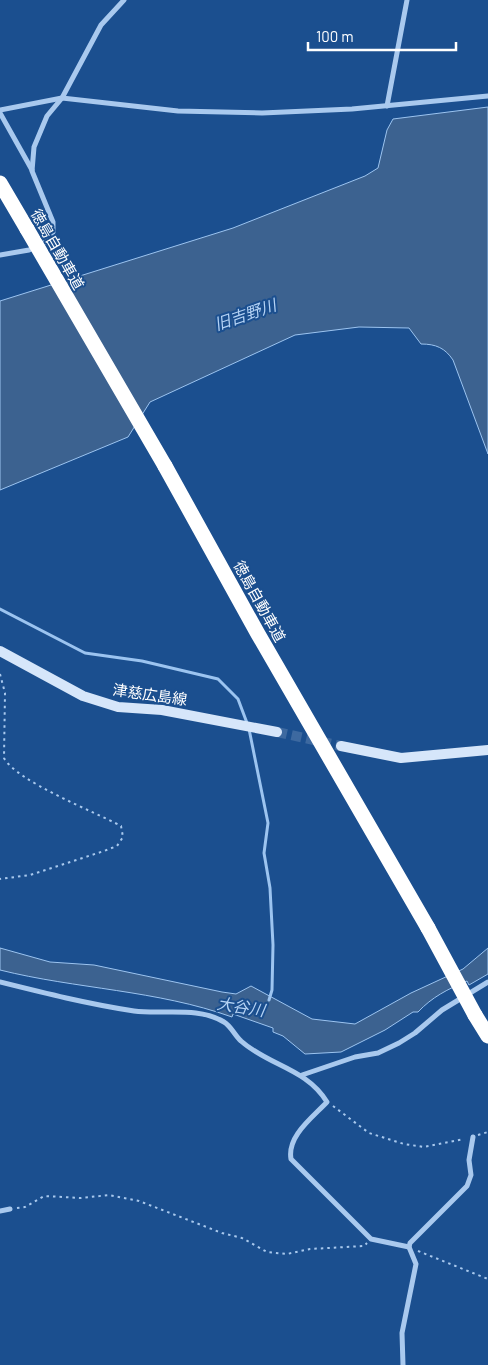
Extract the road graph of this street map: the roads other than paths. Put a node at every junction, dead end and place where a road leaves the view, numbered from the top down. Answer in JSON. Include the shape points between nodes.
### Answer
{"nodes":[{"id":1,"x":124,"y":0,"type":"edge"},
{"id":2,"x":407,"y":0,"type":"edge"},
{"id":3,"x":488,"y":96,"type":"edge"},
{"id":4,"x":62,"y":98,"type":"junction"},
{"id":5,"x":387,"y":106,"type":"junction"},
{"id":6,"x":0,"y":111,"type":"edge"},
{"id":7,"x":32,"y":170,"type":"junction"},
{"id":8,"x":0,"y":183,"type":"edge"},
{"id":9,"x":0,"y":187,"type":"edge"},
{"id":10,"x":17,"y":214,"type":"junction"},
{"id":11,"x":0,"y":255,"type":"edge"},
{"id":12,"x":0,"y":651,"type":"edge"},
{"id":13,"x":277,"y":732,"type":"tunnel mouth"},
{"id":14,"x":341,"y":746,"type":"tunnel mouth"},
{"id":15,"x":488,"y":750,"type":"edge"},
{"id":16,"x":0,"y":982,"type":"edge"},
{"id":17,"x":488,"y":982,"type":"edge"},
{"id":18,"x":488,"y":1036,"type":"edge"},
{"id":19,"x":302,"y":1075,"type":"junction"},
{"id":20,"x":473,"y":1137,"type":"road end"},
{"id":21,"x":10,"y":1209,"type":"road end"},
{"id":22,"x":0,"y":1211,"type":"edge"},
{"id":23,"x":409,"y":1248,"type":"junction"},
{"id":24,"x":402,"y":1365,"type":"edge"}],
"edges":[{"from":1,"to":4,"type":"street","via":[[101,25]]},
{"from":2,"to":5,"type":"street"},
{"from":3,"to":5,"type":"street"},
{"from":4,"to":5,"type":"street","via":[[196,111],[262,113]]},
{"from":4,"to":6,"type":"street"},
{"from":4,"to":7,"type":"street","via":[[48,116],[34,147]]},
{"from":6,"to":7,"type":"street"},
{"from":7,"to":11,"type":"street","via":[[53,222],[53,232],[48,241],[35,247]]},
{"from":8,"to":10,"type":"highway","name":"徳島自動車道"},
{"from":9,"to":10,"type":"highway"},
{"from":10,"to":18,"type":"highway","name":"徳島自動車道","bridge":true,"via":[[165,466]]},
{"from":12,"to":13,"type":"main road","name":"津慈広島線","via":[[83,696],[118,708],[162,710]]},
{"from":14,"to":15,"type":"main road","via":[[401,758]]},
{"from":16,"to":19,"type":"street","via":[[137,1012],[201,1014],[224,1022],[242,1042]]},
{"from":17,"to":19,"type":"street","via":[[442,1010],[399,1043],[378,1053],[355,1057]]},
{"from":19,"to":23,"type":"street","via":[[327,1102],[294,1138],[289,1149],[291,1159],[371,1239]]},
{"from":20,"to":23,"type":"street","via":[[469,1160],[471,1175],[467,1186],[410,1243]]},
{"from":21,"to":22,"type":"street"},
{"from":23,"to":24,"type":"street","via":[[416,1264],[402,1332]]}]}
